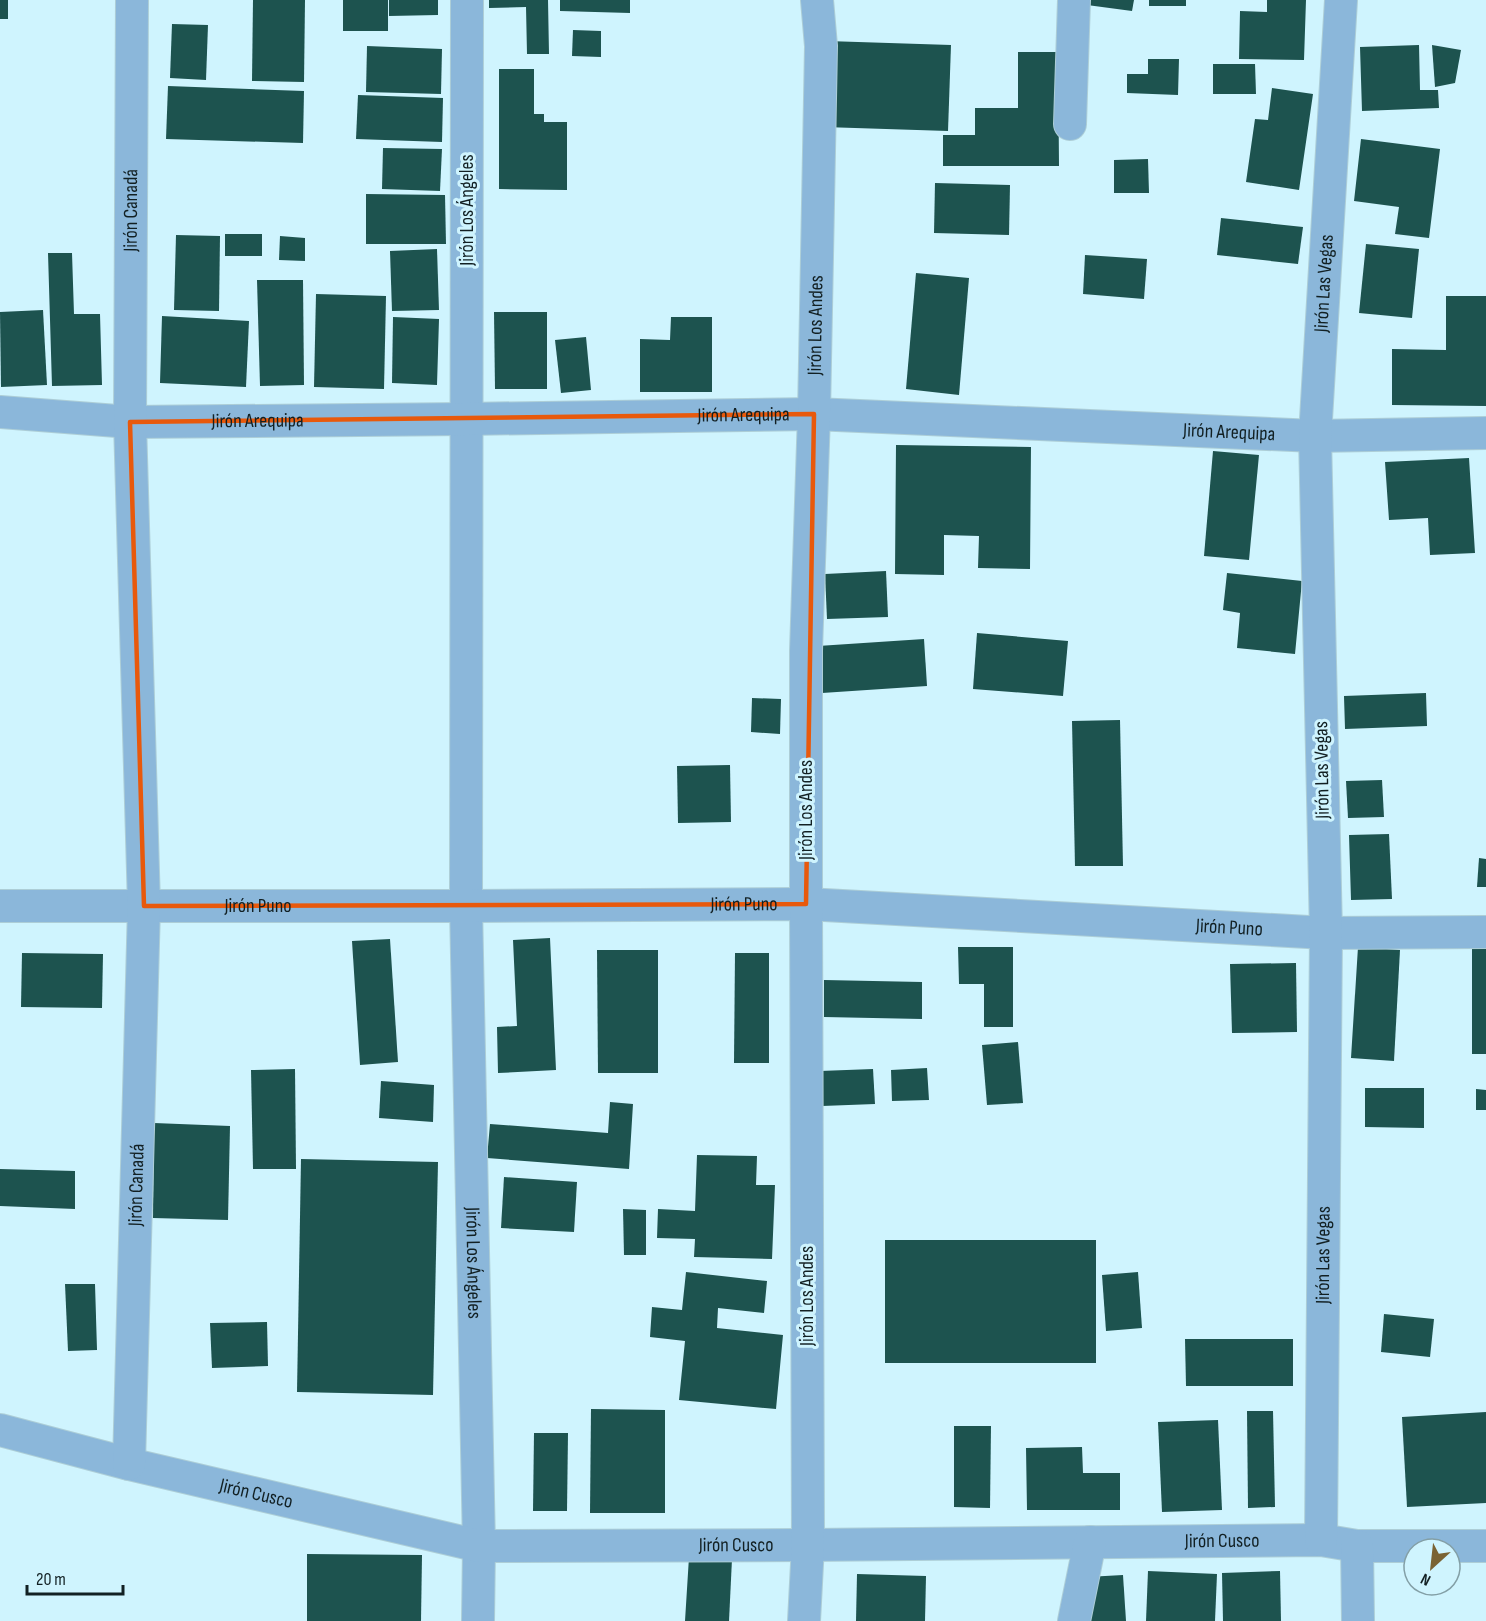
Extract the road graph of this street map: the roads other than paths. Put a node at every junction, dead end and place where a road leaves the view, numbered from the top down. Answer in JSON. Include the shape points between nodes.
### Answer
{"nodes":[{"id":1,"x":132,"y":0,"type":"edge"},
{"id":2,"x":467,"y":0,"type":"edge"},
{"id":3,"x":817,"y":0,"type":"edge"},
{"id":4,"x":1074,"y":0,"type":"edge"},
{"id":5,"x":1341,"y":0,"type":"edge"},
{"id":6,"x":1070,"y":123,"type":"dead end"},
{"id":7,"x":0,"y":412,"type":"edge"},
{"id":8,"x":814,"y":414,"type":"junction"},
{"id":9,"x":466,"y":419,"type":"junction"},
{"id":10,"x":130,"y":422,"type":"junction"},
{"id":11,"x":1486,"y":433,"type":"edge"},
{"id":12,"x":1315,"y":436,"type":"junction"},
{"id":13,"x":806,"y":904,"type":"junction"},
{"id":14,"x":0,"y":906,"type":"edge"},
{"id":15,"x":144,"y":906,"type":"junction"},
{"id":16,"x":466,"y":906,"type":"junction"},
{"id":17,"x":1486,"y":932,"type":"edge"},
{"id":18,"x":1326,"y":933,"type":"junction"},
{"id":19,"x":0,"y":1430,"type":"edge"},
{"id":20,"x":129,"y":1464,"type":"junction"},
{"id":21,"x":1321,"y":1540,"type":"junction"},
{"id":22,"x":1090,"y":1542,"type":"junction"},
{"id":23,"x":808,"y":1545,"type":"junction"},
{"id":24,"x":479,"y":1546,"type":"junction"},
{"id":25,"x":1357,"y":1546,"type":"junction"},
{"id":26,"x":1486,"y":1546,"type":"edge"},
{"id":27,"x":478,"y":1621,"type":"edge"},
{"id":28,"x":804,"y":1621,"type":"edge"},
{"id":29,"x":1074,"y":1621,"type":"edge"},
{"id":30,"x":1358,"y":1621,"type":"edge"}],
"edges":[{"from":1,"to":10,"type":"street","name":"Jirón Canadá"},
{"from":2,"to":9,"type":"street","name":"Jirón Los Ángeles"},
{"from":3,"to":8,"type":"street","name":"Jirón Los Andes","via":[[821,46]]},
{"from":4,"to":6,"type":"street"},
{"from":5,"to":12,"type":"street","name":"Jirón Las Vegas"},
{"from":7,"to":10,"type":"street","name":"Jirón Arequipa"},
{"from":8,"to":9,"type":"street","name":"Jirón Arequipa"},
{"from":8,"to":12,"type":"street","name":"Jirón Arequipa"},
{"from":8,"to":13,"type":"street","name":"Jirón Los Andes","via":[[806,651]]},
{"from":9,"to":10,"type":"street","name":"Jirón Arequipa"},
{"from":9,"to":16,"type":"street","name":"Jirón Los Ángeles"},
{"from":10,"to":15,"type":"street","name":"Jirón Canadá"},
{"from":11,"to":12,"type":"street","name":"Jirón Arequipa"},
{"from":12,"to":18,"type":"street","name":"Jirón Las Vegas"},
{"from":13,"to":16,"type":"street","name":"Jirón Puno"},
{"from":13,"to":18,"type":"street","name":"Jirón Puno"},
{"from":13,"to":23,"type":"street","name":"Jirón Los Andes"},
{"from":14,"to":15,"type":"street","name":"Jirón Puno"},
{"from":15,"to":16,"type":"street","name":"Jirón Puno"},
{"from":15,"to":20,"type":"street","name":"Jirón Canadá"},
{"from":16,"to":24,"type":"street","name":"Jirón Los Ángeles"},
{"from":17,"to":18,"type":"street","name":"Jirón Puno"},
{"from":18,"to":21,"type":"street","name":"Jirón Las Vegas"},
{"from":19,"to":20,"type":"street","name":"Jirón Cusco"},
{"from":20,"to":24,"type":"street","name":"Jirón Cusco"},
{"from":21,"to":22,"type":"street","name":"Jirón Cusco"},
{"from":21,"to":25,"type":"street","name":"Jirón Cusco"},
{"from":22,"to":23,"type":"street","name":"Jirón Cusco"},
{"from":22,"to":29,"type":"street"},
{"from":23,"to":24,"type":"street","name":"Jirón Cusco"},
{"from":23,"to":28,"type":"street","name":"Jirón Los Andes"},
{"from":24,"to":27,"type":"street","name":"Jirón Los Ángeles"},
{"from":25,"to":26,"type":"street","name":"Jirón Cusco"},
{"from":25,"to":30,"type":"street"}]}
